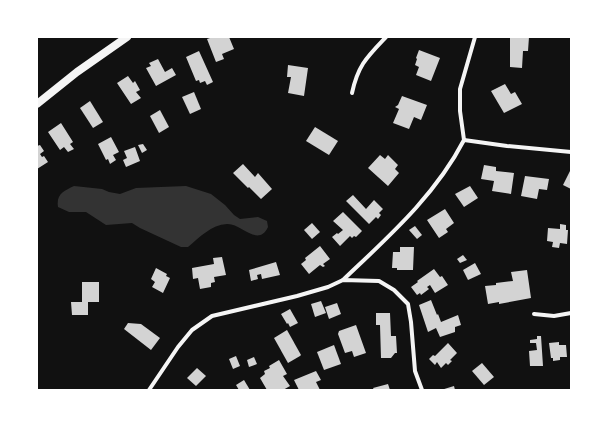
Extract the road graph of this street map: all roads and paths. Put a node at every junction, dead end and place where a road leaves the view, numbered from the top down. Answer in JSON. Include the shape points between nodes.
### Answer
{"nodes":[{"id":1,"x":127,"y":37,"type":"edge"},
{"id":2,"x":386,"y":37,"type":"edge"},
{"id":3,"x":475,"y":37,"type":"edge"},
{"id":4,"x":352,"y":93,"type":"dead end"},
{"id":5,"x":37,"y":104,"type":"edge"},
{"id":6,"x":464,"y":140,"type":"junction"},
{"id":7,"x":571,"y":152,"type":"edge"},
{"id":8,"x":343,"y":280,"type":"junction"},
{"id":9,"x":571,"y":313,"type":"edge"},
{"id":10,"x":534,"y":314,"type":"dead end"},
{"id":11,"x":149,"y":390,"type":"edge"},
{"id":12,"x":422,"y":390,"type":"edge"}],
"edges":[{"from":1,"to":5,"type":"main road"},
{"from":2,"to":4,"type":"street","via":[[365,58],[355,78]]},
{"from":3,"to":6,"type":"street","via":[[460,89]]},
{"from":6,"to":7,"type":"street"},
{"from":6,"to":8,"type":"street","via":[[455,158],[409,216]]},
{"from":8,"to":11,"type":"street","via":[[297,296],[212,316],[192,330]]},
{"from":8,"to":12,"type":"street","via":[[379,281],[394,290],[408,304],[415,371]]},
{"from":9,"to":10,"type":"street","via":[[554,316]]}]}
